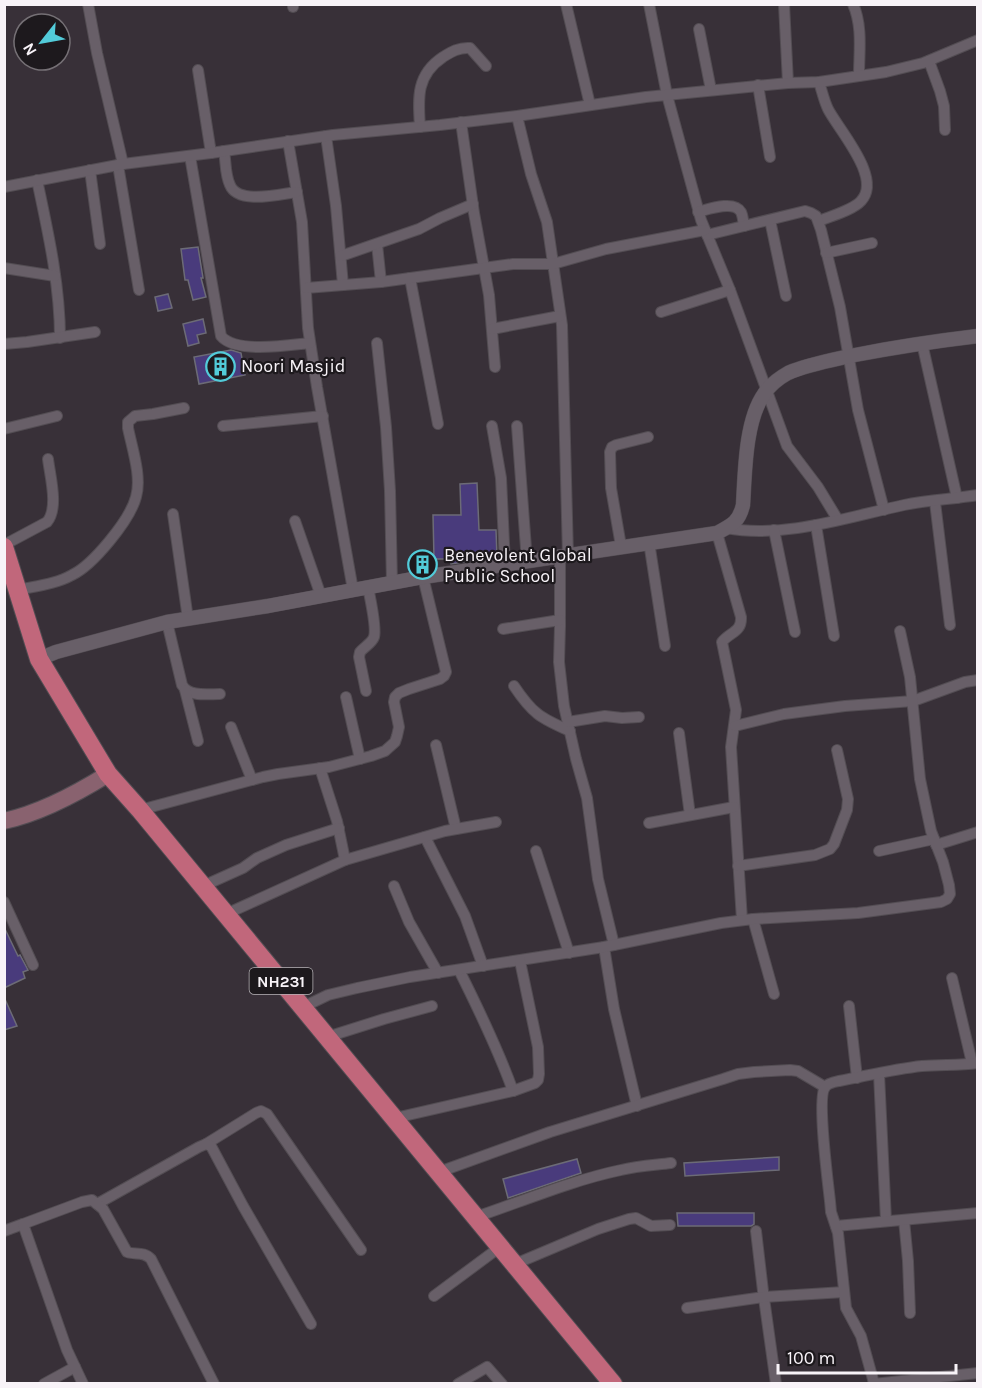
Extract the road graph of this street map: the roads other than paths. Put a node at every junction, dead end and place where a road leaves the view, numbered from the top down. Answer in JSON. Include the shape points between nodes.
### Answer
{"nodes":[{"id":1,"x":88,"y":4,"type":"edge"},
{"id":2,"x":566,"y":4,"type":"edge"},
{"id":3,"x":650,"y":4,"type":"edge"},
{"id":4,"x":784,"y":4,"type":"edge"},
{"id":5,"x":853,"y":4,"type":"edge"},
{"id":6,"x":699,"y":28,"type":"dead end"},
{"id":7,"x":978,"y":40,"type":"edge"},
{"id":8,"x":929,"y":61,"type":"junction"},
{"id":9,"x":486,"y":66,"type":"dead end"},
{"id":10,"x":198,"y":70,"type":"dead end"},
{"id":11,"x":859,"y":76,"type":"junction"},
{"id":12,"x":819,"y":82,"type":"junction"},
{"id":13,"x":788,"y":83,"type":"junction"},
{"id":14,"x":758,"y":85,"type":"junction"},
{"id":15,"x":711,"y":90,"type":"junction"},
{"id":16,"x":667,"y":95,"type":"junction"},
{"id":17,"x":590,"y":105,"type":"junction"},
{"id":18,"x":517,"y":116,"type":"junction"},
{"id":19,"x":461,"y":122,"type":"junction"},
{"id":20,"x":420,"y":127,"type":"junction"},
{"id":21,"x":945,"y":130,"type":"dead end"},
{"id":22,"x":326,"y":136,"type":"junction"},
{"id":23,"x":288,"y":141,"type":"junction"},
{"id":24,"x":224,"y":151,"type":"junction"},
{"id":25,"x":211,"y":153,"type":"junction"},
{"id":26,"x":190,"y":156,"type":"junction"},
{"id":27,"x":770,"y":157,"type":"dead end"},
{"id":28,"x":121,"y":164,"type":"junction"},
{"id":29,"x":90,"y":170,"type":"junction"},
{"id":30,"x":37,"y":180,"type":"junction"},
{"id":31,"x":4,"y":187,"type":"edge"},
{"id":32,"x":297,"y":192,"type":"junction"},
{"id":33,"x":473,"y":204,"type":"junction"},
{"id":34,"x":698,"y":212,"type":"junction"},
{"id":35,"x":770,"y":220,"type":"junction"},
{"id":36,"x":819,"y":221,"type":"junction"},
{"id":37,"x":744,"y":226,"type":"junction"},
{"id":38,"x":706,"y":233,"type":"junction"},
{"id":39,"x":872,"y":243,"type":"dead end"},
{"id":40,"x":100,"y":244,"type":"dead end"},
{"id":41,"x":376,"y":244,"type":"junction"},
{"id":42,"x":826,"y":253,"type":"junction"},
{"id":43,"x":341,"y":256,"type":"junction"},
{"id":44,"x":553,"y":264,"type":"junction"},
{"id":45,"x":483,"y":267,"type":"junction"},
{"id":46,"x":4,"y":268,"type":"edge"},
{"id":47,"x":55,"y":276,"type":"junction"},
{"id":48,"x":410,"y":278,"type":"junction"},
{"id":49,"x":381,"y":282,"type":"junction"},
{"id":50,"x":343,"y":285,"type":"junction"},
{"id":51,"x":306,"y":288,"type":"junction"},
{"id":52,"x":139,"y":290,"type":"dead end"},
{"id":53,"x":730,"y":290,"type":"junction"},
{"id":54,"x":786,"y":296,"type":"dead end"},
{"id":55,"x":661,"y":312,"type":"dead end"},
{"id":56,"x":560,"y":316,"type":"junction"},
{"id":57,"x":492,"y":330,"type":"junction"},
{"id":58,"x":95,"y":332,"type":"dead end"},
{"id":59,"x":60,"y":338,"type":"junction"},
{"id":60,"x":977,"y":338,"type":"edge"},
{"id":61,"x":310,"y":342,"type":"junction"},
{"id":62,"x":377,"y":343,"type":"dead end"},
{"id":63,"x":922,"y":343,"type":"junction"},
{"id":64,"x":4,"y":344,"type":"edge"},
{"id":65,"x":848,"y":357,"type":"junction"},
{"id":66,"x":495,"y":367,"type":"dead end"},
{"id":67,"x":767,"y":390,"type":"junction"},
{"id":68,"x":184,"y":408,"type":"dead end"},
{"id":69,"x":57,"y":416,"type":"dead end"},
{"id":70,"x":322,"y":416,"type":"junction"},
{"id":71,"x":438,"y":424,"type":"dead end"},
{"id":72,"x":224,"y":426,"type":"dead end"},
{"id":73,"x":492,"y":426,"type":"dead end"},
{"id":74,"x":517,"y":426,"type":"dead end"},
{"id":75,"x":4,"y":429,"type":"edge"},
{"id":76,"x":648,"y":437,"type":"dead end"},
{"id":77,"x":48,"y":459,"type":"dead end"},
{"id":78,"x":957,"y":498,"type":"junction"},
{"id":79,"x":977,"y":498,"type":"edge"},
{"id":80,"x":935,"y":502,"type":"junction"},
{"id":81,"x":884,"y":510,"type":"junction"},
{"id":82,"x":173,"y":514,"type":"dead end"},
{"id":83,"x":838,"y":520,"type":"junction"},
{"id":84,"x":295,"y":521,"type":"dead end"},
{"id":85,"x":816,"y":525,"type":"junction"},
{"id":86,"x":722,"y":530,"type":"junction"},
{"id":87,"x":774,"y":530,"type":"junction"},
{"id":88,"x":649,"y":542,"type":"junction"},
{"id":89,"x":4,"y":546,"type":"edge"},
{"id":90,"x":621,"y":546,"type":"junction"},
{"id":91,"x":564,"y":556,"type":"junction"},
{"id":92,"x":527,"y":562,"type":"junction"},
{"id":93,"x":505,"y":565,"type":"junction"},
{"id":94,"x":423,"y":577,"type":"junction"},
{"id":95,"x":392,"y":583,"type":"junction"},
{"id":96,"x":368,"y":587,"type":"junction"},
{"id":97,"x":18,"y":590,"type":"junction"},
{"id":98,"x":354,"y":590,"type":"junction"},
{"id":99,"x":321,"y":596,"type":"junction"},
{"id":100,"x":188,"y":619,"type":"junction"},
{"id":101,"x":560,"y":620,"type":"junction"},
{"id":102,"x":167,"y":622,"type":"junction"},
{"id":103,"x":950,"y":626,"type":"dead end"},
{"id":104,"x":503,"y":629,"type":"dead end"},
{"id":105,"x":900,"y":631,"type":"dead end"},
{"id":106,"x":795,"y":632,"type":"dead end"},
{"id":107,"x":834,"y":636,"type":"dead end"},
{"id":108,"x":665,"y":646,"type":"dead end"},
{"id":109,"x":39,"y":659,"type":"junction"},
{"id":110,"x":978,"y":680,"type":"edge"},
{"id":111,"x":514,"y":686,"type":"dead end"},
{"id":112,"x":185,"y":690,"type":"junction"},
{"id":113,"x":366,"y":692,"type":"dead end"},
{"id":114,"x":220,"y":694,"type":"dead end"},
{"id":115,"x":346,"y":697,"type":"dead end"},
{"id":116,"x":912,"y":700,"type":"junction"},
{"id":117,"x":639,"y":717,"type":"dead end"},
{"id":118,"x":735,"y":726,"type":"junction"},
{"id":119,"x":231,"y":727,"type":"dead end"},
{"id":120,"x":569,"y":727,"type":"junction"},
{"id":121,"x":679,"y":733,"type":"dead end"},
{"id":122,"x":198,"y":741,"type":"dead end"},
{"id":123,"x":436,"y":745,"type":"dead end"},
{"id":124,"x":837,"y":750,"type":"dead end"},
{"id":125,"x":360,"y":759,"type":"junction"},
{"id":126,"x":320,"y":768,"type":"junction"},
{"id":127,"x":108,"y":774,"type":"junction"},
{"id":128,"x":252,"y":780,"type":"junction"},
{"id":129,"x":734,"y":807,"type":"junction"},
{"id":130,"x":140,"y":810,"type":"junction"},
{"id":131,"x":690,"y":815,"type":"junction"},
{"id":132,"x":4,"y":821,"type":"edge"},
{"id":133,"x":496,"y":822,"type":"dead end"},
{"id":134,"x":649,"y":823,"type":"dead end"},
{"id":135,"x":339,"y":828,"type":"junction"},
{"id":136,"x":456,"y":829,"type":"junction"},
{"id":137,"x":978,"y":832,"type":"edge"},
{"id":138,"x":425,"y":837,"type":"junction"},
{"id":139,"x":935,"y":842,"type":"junction"},
{"id":140,"x":536,"y":851,"type":"dead end"},
{"id":141,"x":879,"y":851,"type":"dead end"},
{"id":142,"x":345,"y":860,"type":"junction"},
{"id":143,"x":738,"y":866,"type":"junction"},
{"id":144,"x":203,"y":886,"type":"junction"},
{"id":145,"x":394,"y":886,"type":"dead end"},
{"id":146,"x":4,"y":902,"type":"edge"},
{"id":147,"x":226,"y":914,"type":"junction"},
{"id":148,"x":748,"y":920,"type":"junction"},
{"id":149,"x":609,"y":946,"type":"junction"},
{"id":150,"x":569,"y":953,"type":"junction"},
{"id":151,"x":520,"y":961,"type":"junction"},
{"id":152,"x":33,"y":965,"type":"dead end"},
{"id":153,"x":483,"y":966,"type":"junction"},
{"id":154,"x":459,"y":970,"type":"junction"},
{"id":155,"x":438,"y":973,"type":"junction"},
{"id":156,"x":952,"y":978,"type":"dead end"},
{"id":157,"x":774,"y":994,"type":"dead end"},
{"id":158,"x":432,"y":1006,"type":"dead end"},
{"id":159,"x":849,"y":1006,"type":"dead end"},
{"id":160,"x":303,"y":1007,"type":"junction"},
{"id":161,"x":327,"y":1037,"type":"junction"},
{"id":162,"x":975,"y":1063,"type":"edge"},
{"id":163,"x":879,"y":1074,"type":"junction"},
{"id":164,"x":857,"y":1078,"type":"junction"},
{"id":165,"x":825,"y":1087,"type":"junction"},
{"id":166,"x":513,"y":1091,"type":"junction"},
{"id":167,"x":637,"y":1106,"type":"junction"},
{"id":168,"x":395,"y":1118,"type":"junction"},
{"id":169,"x":206,"y":1144,"type":"junction"},
{"id":170,"x":671,"y":1163,"type":"dead end"},
{"id":171,"x":439,"y":1172,"type":"junction"},
{"id":172,"x":97,"y":1204,"type":"junction"},
{"id":173,"x":978,"y":1213,"type":"edge"},
{"id":174,"x":476,"y":1217,"type":"junction"},
{"id":175,"x":904,"y":1220,"type":"junction"},
{"id":176,"x":886,"y":1221,"type":"junction"},
{"id":177,"x":23,"y":1224,"type":"junction"},
{"id":178,"x":670,"y":1225,"type":"dead end"},
{"id":179,"x":836,"y":1226,"type":"junction"},
{"id":180,"x":4,"y":1231,"type":"edge"},
{"id":181,"x":756,"y":1231,"type":"dead end"},
{"id":182,"x":500,"y":1247,"type":"junction"},
{"id":183,"x":361,"y":1250,"type":"dead end"},
{"id":184,"x":515,"y":1264,"type":"junction"},
{"id":185,"x":844,"y":1292,"type":"junction"},
{"id":186,"x":434,"y":1296,"type":"dead end"},
{"id":187,"x":764,"y":1297,"type":"junction"},
{"id":188,"x":687,"y":1308,"type":"dead end"},
{"id":189,"x":910,"y":1313,"type":"dead end"},
{"id":190,"x":311,"y":1324,"type":"dead end"},
{"id":191,"x":75,"y":1367,"type":"junction"},
{"id":192,"x":978,"y":1373,"type":"edge"},
{"id":193,"x":605,"y":1381,"type":"edge"},
{"id":194,"x":44,"y":1383,"type":"edge"},
{"id":195,"x":83,"y":1383,"type":"edge"},
{"id":196,"x":214,"y":1383,"type":"edge"},
{"id":197,"x":458,"y":1383,"type":"edge"},
{"id":198,"x":502,"y":1383,"type":"edge"},
{"id":199,"x":776,"y":1383,"type":"edge"},
{"id":200,"x":874,"y":1383,"type":"edge"}],
"edges":[{"from":1,"to":28,"type":"street"},
{"from":2,"to":17,"type":"street"},
{"from":3,"to":16,"type":"street"},
{"from":4,"to":13,"type":"street"},
{"from":5,"to":11,"type":"street","via":[[859,22]]},
{"from":6,"to":15,"type":"street"},
{"from":7,"to":8,"type":"street"},
{"from":8,"to":11,"type":"street"},
{"from":8,"to":21,"type":"street","via":[[943,100]]},
{"from":9,"to":20,"type":"street","via":[[465,47],[434,63],[423,79],[419,97]]},
{"from":10,"to":25,"type":"street"},
{"from":11,"to":12,"type":"street"},
{"from":12,"to":13,"type":"street"},
{"from":12,"to":36,"type":"street","via":[[828,108],[861,165],[867,187],[860,203]]},
{"from":13,"to":14,"type":"street"},
{"from":14,"to":15,"type":"street"},
{"from":14,"to":27,"type":"street"},
{"from":15,"to":16,"type":"street"},
{"from":16,"to":17,"type":"street"},
{"from":16,"to":34,"type":"street"},
{"from":17,"to":18,"type":"street"},
{"from":18,"to":19,"type":"street"},
{"from":18,"to":44,"type":"street","via":[[547,222]]},
{"from":19,"to":20,"type":"street"},
{"from":19,"to":33,"type":"street"},
{"from":20,"to":22,"type":"street"},
{"from":22,"to":23,"type":"street"},
{"from":22,"to":43,"type":"street"},
{"from":23,"to":24,"type":"street"},
{"from":23,"to":32,"type":"street"},
{"from":24,"to":25,"type":"street"},
{"from":24,"to":32,"type":"street","via":[[229,183],[238,194]]},
{"from":25,"to":26,"type":"street"},
{"from":26,"to":28,"type":"street"},
{"from":26,"to":61,"type":"street","via":[[220,336],[224,341],[255,347]]},
{"from":28,"to":29,"type":"street"},
{"from":28,"to":52,"type":"street"},
{"from":29,"to":30,"type":"street"},
{"from":29,"to":40,"type":"street"},
{"from":30,"to":31,"type":"street"},
{"from":30,"to":47,"type":"street"},
{"from":32,"to":51,"type":"street"},
{"from":33,"to":41,"type":"street"},
{"from":33,"to":45,"type":"street"},
{"from":34,"to":37,"type":"street","via":[[733,206],[741,212]]},
{"from":34,"to":38,"type":"street"},
{"from":35,"to":36,"type":"street","via":[[805,212]]},
{"from":35,"to":37,"type":"street"},
{"from":35,"to":54,"type":"street"},
{"from":36,"to":42,"type":"street"},
{"from":37,"to":38,"type":"street"},
{"from":38,"to":44,"type":"street","via":[[606,249]]},
{"from":38,"to":53,"type":"street"},
{"from":39,"to":42,"type":"street"},
{"from":41,"to":43,"type":"street"},
{"from":41,"to":49,"type":"street"},
{"from":42,"to":65,"type":"street"},
{"from":43,"to":50,"type":"street"},
{"from":44,"to":45,"type":"street"},
{"from":44,"to":56,"type":"street"},
{"from":45,"to":48,"type":"street"},
{"from":45,"to":57,"type":"street"},
{"from":46,"to":47,"type":"street"},
{"from":47,"to":59,"type":"street"},
{"from":48,"to":49,"type":"street"},
{"from":48,"to":71,"type":"street"},
{"from":49,"to":50,"type":"street"},
{"from":50,"to":51,"type":"street"},
{"from":51,"to":61,"type":"street"},
{"from":53,"to":55,"type":"street"},
{"from":53,"to":67,"type":"street"},
{"from":56,"to":57,"type":"street"},
{"from":56,"to":91,"type":"street"},
{"from":57,"to":66,"type":"street"},
{"from":58,"to":59,"type":"street"},
{"from":59,"to":64,"type":"street"},
{"from":60,"to":63,"type":"street"},
{"from":61,"to":70,"type":"street"},
{"from":62,"to":95,"type":"street","via":[[390,491]]},
{"from":63,"to":65,"type":"street"},
{"from":63,"to":78,"type":"street"},
{"from":65,"to":67,"type":"street","via":[[790,373]]},
{"from":65,"to":81,"type":"street"},
{"from":67,"to":83,"type":"street","via":[[787,446]]},
{"from":67,"to":86,"type":"street","via":[[757,407],[749,436],[743,506],[736,521]]},
{"from":68,"to":97,"type":"street","via":[[135,416],[128,422],[138,489],[132,507],[112,538],[74,575]]},
{"from":69,"to":75,"type":"street"},
{"from":70,"to":72,"type":"street"},
{"from":70,"to":98,"type":"street"},
{"from":73,"to":93,"type":"street","via":[[501,478]]},
{"from":74,"to":92,"type":"street"},
{"from":76,"to":90,"type":"street","via":[[616,445],[610,452],[611,488]]},
{"from":77,"to":89,"type":"street","via":[[53,496],[51,517]]},
{"from":78,"to":79,"type":"street"},
{"from":78,"to":80,"type":"street"},
{"from":80,"to":81,"type":"street"},
{"from":80,"to":103,"type":"street"},
{"from":81,"to":83,"type":"street"},
{"from":82,"to":100,"type":"street"},
{"from":83,"to":85,"type":"street"},
{"from":84,"to":99,"type":"street"},
{"from":85,"to":87,"type":"street"},
{"from":85,"to":107,"type":"street"},
{"from":86,"to":87,"type":"street"},
{"from":86,"to":88,"type":"street"},
{"from":86,"to":118,"type":"street","via":[[742,623],[722,642],[736,710]]},
{"from":87,"to":106,"type":"street"},
{"from":88,"to":90,"type":"street"},
{"from":88,"to":108,"type":"street"},
{"from":89,"to":97,"type":"highway","number":"NH231"},
{"from":90,"to":91,"type":"street"},
{"from":91,"to":92,"type":"street"},
{"from":91,"to":101,"type":"street"},
{"from":92,"to":93,"type":"street"},
{"from":93,"to":94,"type":"street"},
{"from":94,"to":95,"type":"street"},
{"from":94,"to":125,"type":"street","via":[[446,672],[440,679],[395,697],[399,727],[395,742],[385,751]]},
{"from":95,"to":96,"type":"street"},
{"from":96,"to":98,"type":"street"},
{"from":96,"to":113,"type":"street","via":[[374,637],[359,657]]},
{"from":97,"to":109,"type":"highway","number":"NH231"},
{"from":98,"to":99,"type":"street"},
{"from":99,"to":100,"type":"street"},
{"from":100,"to":102,"type":"street"},
{"from":101,"to":104,"type":"street"},
{"from":101,"to":120,"type":"street","via":[[559,662]]},
{"from":102,"to":109,"type":"street"},
{"from":102,"to":112,"type":"street"},
{"from":105,"to":116,"type":"street"},
{"from":109,"to":127,"type":"highway","number":"NH231"},
{"from":110,"to":116,"type":"street"},
{"from":111,"to":120,"type":"street","via":[[541,718]]},
{"from":112,"to":114,"type":"street"},
{"from":112,"to":122,"type":"street"},
{"from":115,"to":125,"type":"street"},
{"from":116,"to":118,"type":"street","via":[[784,714]]},
{"from":116,"to":139,"type":"street","via":[[920,779]]},
{"from":117,"to":120,"type":"street","via":[[605,716]]},
{"from":118,"to":129,"type":"street","via":[[731,747]]},
{"from":119,"to":128,"type":"street"},
{"from":120,"to":149,"type":"street","via":[[587,798]]},
{"from":121,"to":131,"type":"street"},
{"from":123,"to":136,"type":"street"},
{"from":124,"to":143,"type":"street","via":[[848,799],[830,849],[815,855]]},
{"from":125,"to":126,"type":"street"},
{"from":126,"to":128,"type":"street"},
{"from":126,"to":135,"type":"street"},
{"from":127,"to":130,"type":"highway","number":"NH231"},
{"from":127,"to":132,"type":"main road","via":[[40,810]]},
{"from":128,"to":130,"type":"street"},
{"from":129,"to":131,"type":"street"},
{"from":129,"to":143,"type":"street"},
{"from":130,"to":144,"type":"highway","number":"NH231"},
{"from":131,"to":134,"type":"street"},
{"from":133,"to":136,"type":"street"},
{"from":135,"to":142,"type":"street"},
{"from":135,"to":144,"type":"street","via":[[286,845]]},
{"from":136,"to":138,"type":"street"},
{"from":137,"to":139,"type":"street"},
{"from":138,"to":142,"type":"street"},
{"from":138,"to":153,"type":"street","via":[[465,916]]},
{"from":139,"to":141,"type":"street"},
{"from":139,"to":148,"type":"street","via":[[950,894],[941,902],[858,913]]},
{"from":140,"to":150,"type":"street"},
{"from":142,"to":147,"type":"street"},
{"from":143,"to":148,"type":"street"},
{"from":144,"to":147,"type":"highway","number":"NH231"},
{"from":145,"to":155,"type":"street"},
{"from":146,"to":152,"type":"street"},
{"from":147,"to":160,"type":"highway","number":"NH231"},
{"from":148,"to":149,"type":"street"},
{"from":148,"to":157,"type":"street"},
{"from":149,"to":150,"type":"street"},
{"from":149,"to":167,"type":"street","via":[[615,1009]]},
{"from":150,"to":151,"type":"street"},
{"from":151,"to":153,"type":"street"},
{"from":151,"to":166,"type":"street","via":[[538,1047],[539,1074],[535,1083]]},
{"from":153,"to":154,"type":"street"},
{"from":154,"to":155,"type":"street"},
{"from":154,"to":166,"type":"street"},
{"from":155,"to":160,"type":"street","via":[[328,995]]},
{"from":156,"to":162,"type":"street"},
{"from":158,"to":161,"type":"street"},
{"from":159,"to":164,"type":"street"},
{"from":160,"to":161,"type":"highway","number":"NH231"},
{"from":161,"to":168,"type":"highway","number":"NH231"},
{"from":162,"to":163,"type":"street"},
{"from":163,"to":164,"type":"street"},
{"from":163,"to":176,"type":"street"},
{"from":164,"to":165,"type":"street"},
{"from":165,"to":167,"type":"street","via":[[798,1071],[754,1072]]},
{"from":165,"to":179,"type":"street","via":[[823,1128],[831,1212]]},
{"from":166,"to":168,"type":"street"},
{"from":167,"to":171,"type":"street"},
{"from":168,"to":171,"type":"highway","number":"NH231"},
{"from":169,"to":172,"type":"street"},
{"from":169,"to":183,"type":"street","via":[[256,1113],[267,1114]]},
{"from":169,"to":190,"type":"street","via":[[214,1150]]},
{"from":170,"to":174,"type":"street","via":[[623,1169]]},
{"from":171,"to":174,"type":"highway","number":"NH231"},
{"from":172,"to":177,"type":"street","via":[[92,1200],[82,1202]]},
{"from":172,"to":196,"type":"street","via":[[127,1252],[151,1259]]},
{"from":173,"to":175,"type":"street"},
{"from":174,"to":182,"type":"highway","number":"NH231"},
{"from":175,"to":176,"type":"street"},
{"from":175,"to":189,"type":"street"},
{"from":176,"to":179,"type":"street"},
{"from":177,"to":180,"type":"street"},
{"from":177,"to":191,"type":"street"},
{"from":178,"to":184,"type":"street","via":[[651,1226],[629,1218]]},
{"from":179,"to":185,"type":"street"},
{"from":181,"to":187,"type":"street"},
{"from":182,"to":184,"type":"highway","number":"NH231"},
{"from":182,"to":186,"type":"street"},
{"from":184,"to":193,"type":"highway","number":"NH231"},
{"from":185,"to":187,"type":"street"},
{"from":185,"to":200,"type":"street","via":[[846,1308],[861,1336]]},
{"from":187,"to":188,"type":"street"},
{"from":187,"to":199,"type":"street"},
{"from":191,"to":194,"type":"street"},
{"from":191,"to":195,"type":"street"},
{"from":192,"to":200,"type":"street"},
{"from":197,"to":198,"type":"street","via":[[487,1367]]}]}
